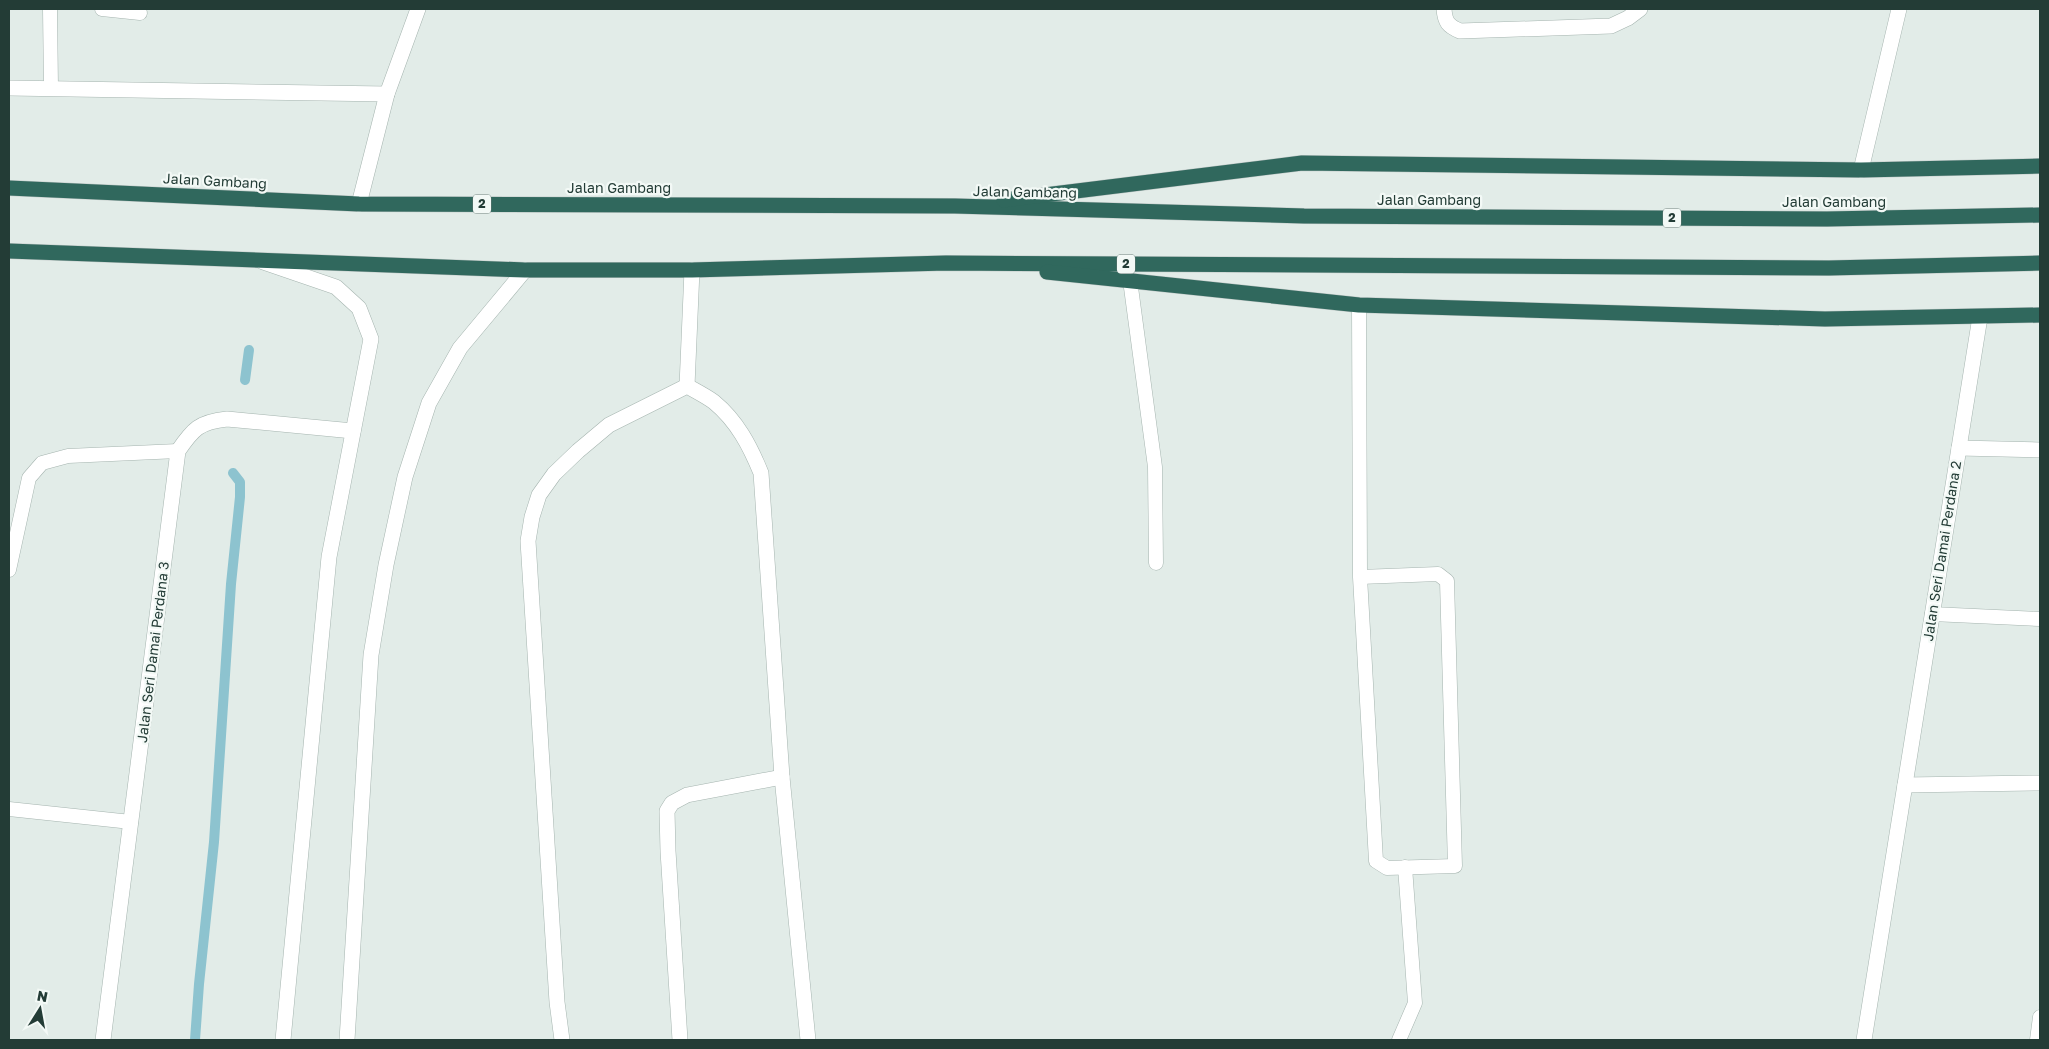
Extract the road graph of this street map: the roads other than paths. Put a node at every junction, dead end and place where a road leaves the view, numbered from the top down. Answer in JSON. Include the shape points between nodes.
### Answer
{"nodes":[{"id":1,"x":50,"y":9,"type":"edge"},
{"id":2,"x":102,"y":9,"type":"edge"},
{"id":3,"x":418,"y":9,"type":"edge"},
{"id":4,"x":1444,"y":9,"type":"edge"},
{"id":5,"x":1640,"y":9,"type":"edge"},
{"id":6,"x":1899,"y":9,"type":"edge"},
{"id":7,"x":140,"y":14,"type":"dead end"},
{"id":8,"x":9,"y":88,"type":"edge"},
{"id":9,"x":51,"y":88,"type":"junction"},
{"id":10,"x":387,"y":94,"type":"junction"},
{"id":11,"x":2040,"y":166,"type":"edge"},
{"id":12,"x":1861,"y":170,"type":"junction"},
{"id":13,"x":9,"y":188,"type":"edge"},
{"id":14,"x":359,"y":204,"type":"junction"},
{"id":15,"x":955,"y":206,"type":"junction"},
{"id":16,"x":2040,"y":215,"type":"edge"},
{"id":17,"x":9,"y":251,"type":"edge"},
{"id":18,"x":252,"y":258,"type":"junction"},
{"id":19,"x":946,"y":263,"type":"junction"},
{"id":20,"x":2040,"y":263,"type":"edge"},
{"id":21,"x":525,"y":270,"type":"junction"},
{"id":22,"x":692,"y":270,"type":"junction"},
{"id":23,"x":1130,"y":280,"type":"junction"},
{"id":24,"x":1359,"y":305,"type":"junction"},
{"id":25,"x":2040,"y":315,"type":"edge"},
{"id":26,"x":1980,"y":317,"type":"junction"},
{"id":27,"x":687,"y":386,"type":"junction"},
{"id":28,"x":353,"y":431,"type":"junction"},
{"id":29,"x":1959,"y":448,"type":"junction"},
{"id":30,"x":2040,"y":450,"type":"edge"},
{"id":31,"x":178,"y":451,"type":"junction"},
{"id":32,"x":1156,"y":563,"type":"dead end"},
{"id":33,"x":9,"y":570,"type":"edge"},
{"id":34,"x":1360,"y":577,"type":"junction"},
{"id":35,"x":1932,"y":614,"type":"junction"},
{"id":36,"x":2040,"y":619,"type":"edge"},
{"id":37,"x":782,"y":777,"type":"junction"},
{"id":38,"x":2040,"y":784,"type":"edge"},
{"id":39,"x":1905,"y":786,"type":"junction"},
{"id":40,"x":9,"y":809,"type":"edge"},
{"id":41,"x":131,"y":822,"type":"junction"},
{"id":42,"x":1405,"y":867,"type":"junction"},
{"id":43,"x":2040,"y":1017,"type":"edge"},
{"id":44,"x":103,"y":1040,"type":"edge"},
{"id":45,"x":283,"y":1040,"type":"edge"},
{"id":46,"x":347,"y":1040,"type":"edge"},
{"id":47,"x":562,"y":1040,"type":"edge"},
{"id":48,"x":680,"y":1040,"type":"edge"},
{"id":49,"x":808,"y":1040,"type":"edge"},
{"id":50,"x":1399,"y":1040,"type":"edge"},
{"id":51,"x":1864,"y":1040,"type":"edge"},
{"id":52,"x":2036,"y":1040,"type":"edge"}],
"edges":[{"from":1,"to":9,"type":"lane"},
{"from":2,"to":7,"type":"lane"},
{"from":3,"to":10,"type":"street"},
{"from":4,"to":5,"type":"street","via":[[1445,20],[1450,27],[1460,31],[1611,26]]},
{"from":6,"to":12,"type":"street"},
{"from":8,"to":9,"type":"street"},
{"from":9,"to":10,"type":"street"},
{"from":10,"to":14,"type":"street"},
{"from":11,"to":12,"type":"highway"},
{"from":12,"to":15,"type":"highway","via":[[1302,163]]},
{"from":13,"to":14,"type":"highway","name":"Jalan Gambang","number":"2"},
{"from":14,"to":15,"type":"highway","name":"Jalan Gambang","number":"2"},
{"from":15,"to":16,"type":"highway","name":"Jalan Gambang","number":"2","via":[[1304,216],[1827,219]]},
{"from":17,"to":18,"type":"highway","number":"2"},
{"from":18,"to":21,"type":"highway","number":"2"},
{"from":18,"to":28,"type":"street","via":[[336,287],[359,308],[371,339]]},
{"from":19,"to":20,"type":"highway","number":"2","via":[[1829,268]]},
{"from":19,"to":22,"type":"highway","number":"2"},
{"from":19,"to":23,"type":"highway"},
{"from":21,"to":22,"type":"highway","number":"2"},
{"from":21,"to":46,"type":"street","via":[[460,348],[429,403],[405,477],[371,656]]},
{"from":22,"to":27,"type":"street"},
{"from":23,"to":24,"type":"highway"},
{"from":23,"to":32,"type":"lane","via":[[1155,467]]},
{"from":24,"to":26,"type":"highway","via":[[1825,319]]},
{"from":24,"to":34,"type":"lane"},
{"from":25,"to":26,"type":"highway"},
{"from":26,"to":29,"type":"street","name":"Jalan Seri Damai Perdana 2"},
{"from":27,"to":37,"type":"street","via":[[713,401],[733,421],[750,446],[761,473]]},
{"from":27,"to":47,"type":"street","via":[[609,425],[578,451],[554,474],[539,495],[532,517],[528,541]]},
{"from":28,"to":31,"type":"street","name":"Jalan Seri Damai Perdana 3","via":[[226,419],[209,421],[190,432]]},
{"from":28,"to":45,"type":"street","via":[[329,557]]},
{"from":29,"to":30,"type":"street"},
{"from":29,"to":35,"type":"street","name":"Jalan Seri Damai Perdana 2"},
{"from":31,"to":33,"type":"lane","via":[[68,456],[42,463],[29,478]]},
{"from":31,"to":41,"type":"street","name":"Jalan Seri Damai Perdana 3"},
{"from":34,"to":42,"type":"lane","via":[[1376,861],[1387,868]]},
{"from":34,"to":42,"type":"lane","via":[[1438,574],[1447,581],[1455,866]]},
{"from":35,"to":36,"type":"lane"},
{"from":35,"to":39,"type":"street","name":"Jalan Seri Damai Perdana 2"},
{"from":37,"to":48,"type":"street","via":[[687,794],[667,810]]},
{"from":37,"to":49,"type":"street"},
{"from":38,"to":39,"type":"street"},
{"from":39,"to":51,"type":"street","name":"Jalan Seri Damai Perdana 2"},
{"from":40,"to":41,"type":"lane"},
{"from":41,"to":44,"type":"street","name":"Jalan Seri Damai Perdana 3"},
{"from":42,"to":50,"type":"lane","via":[[1416,1003]]},
{"from":43,"to":52,"type":"lane"}]}
